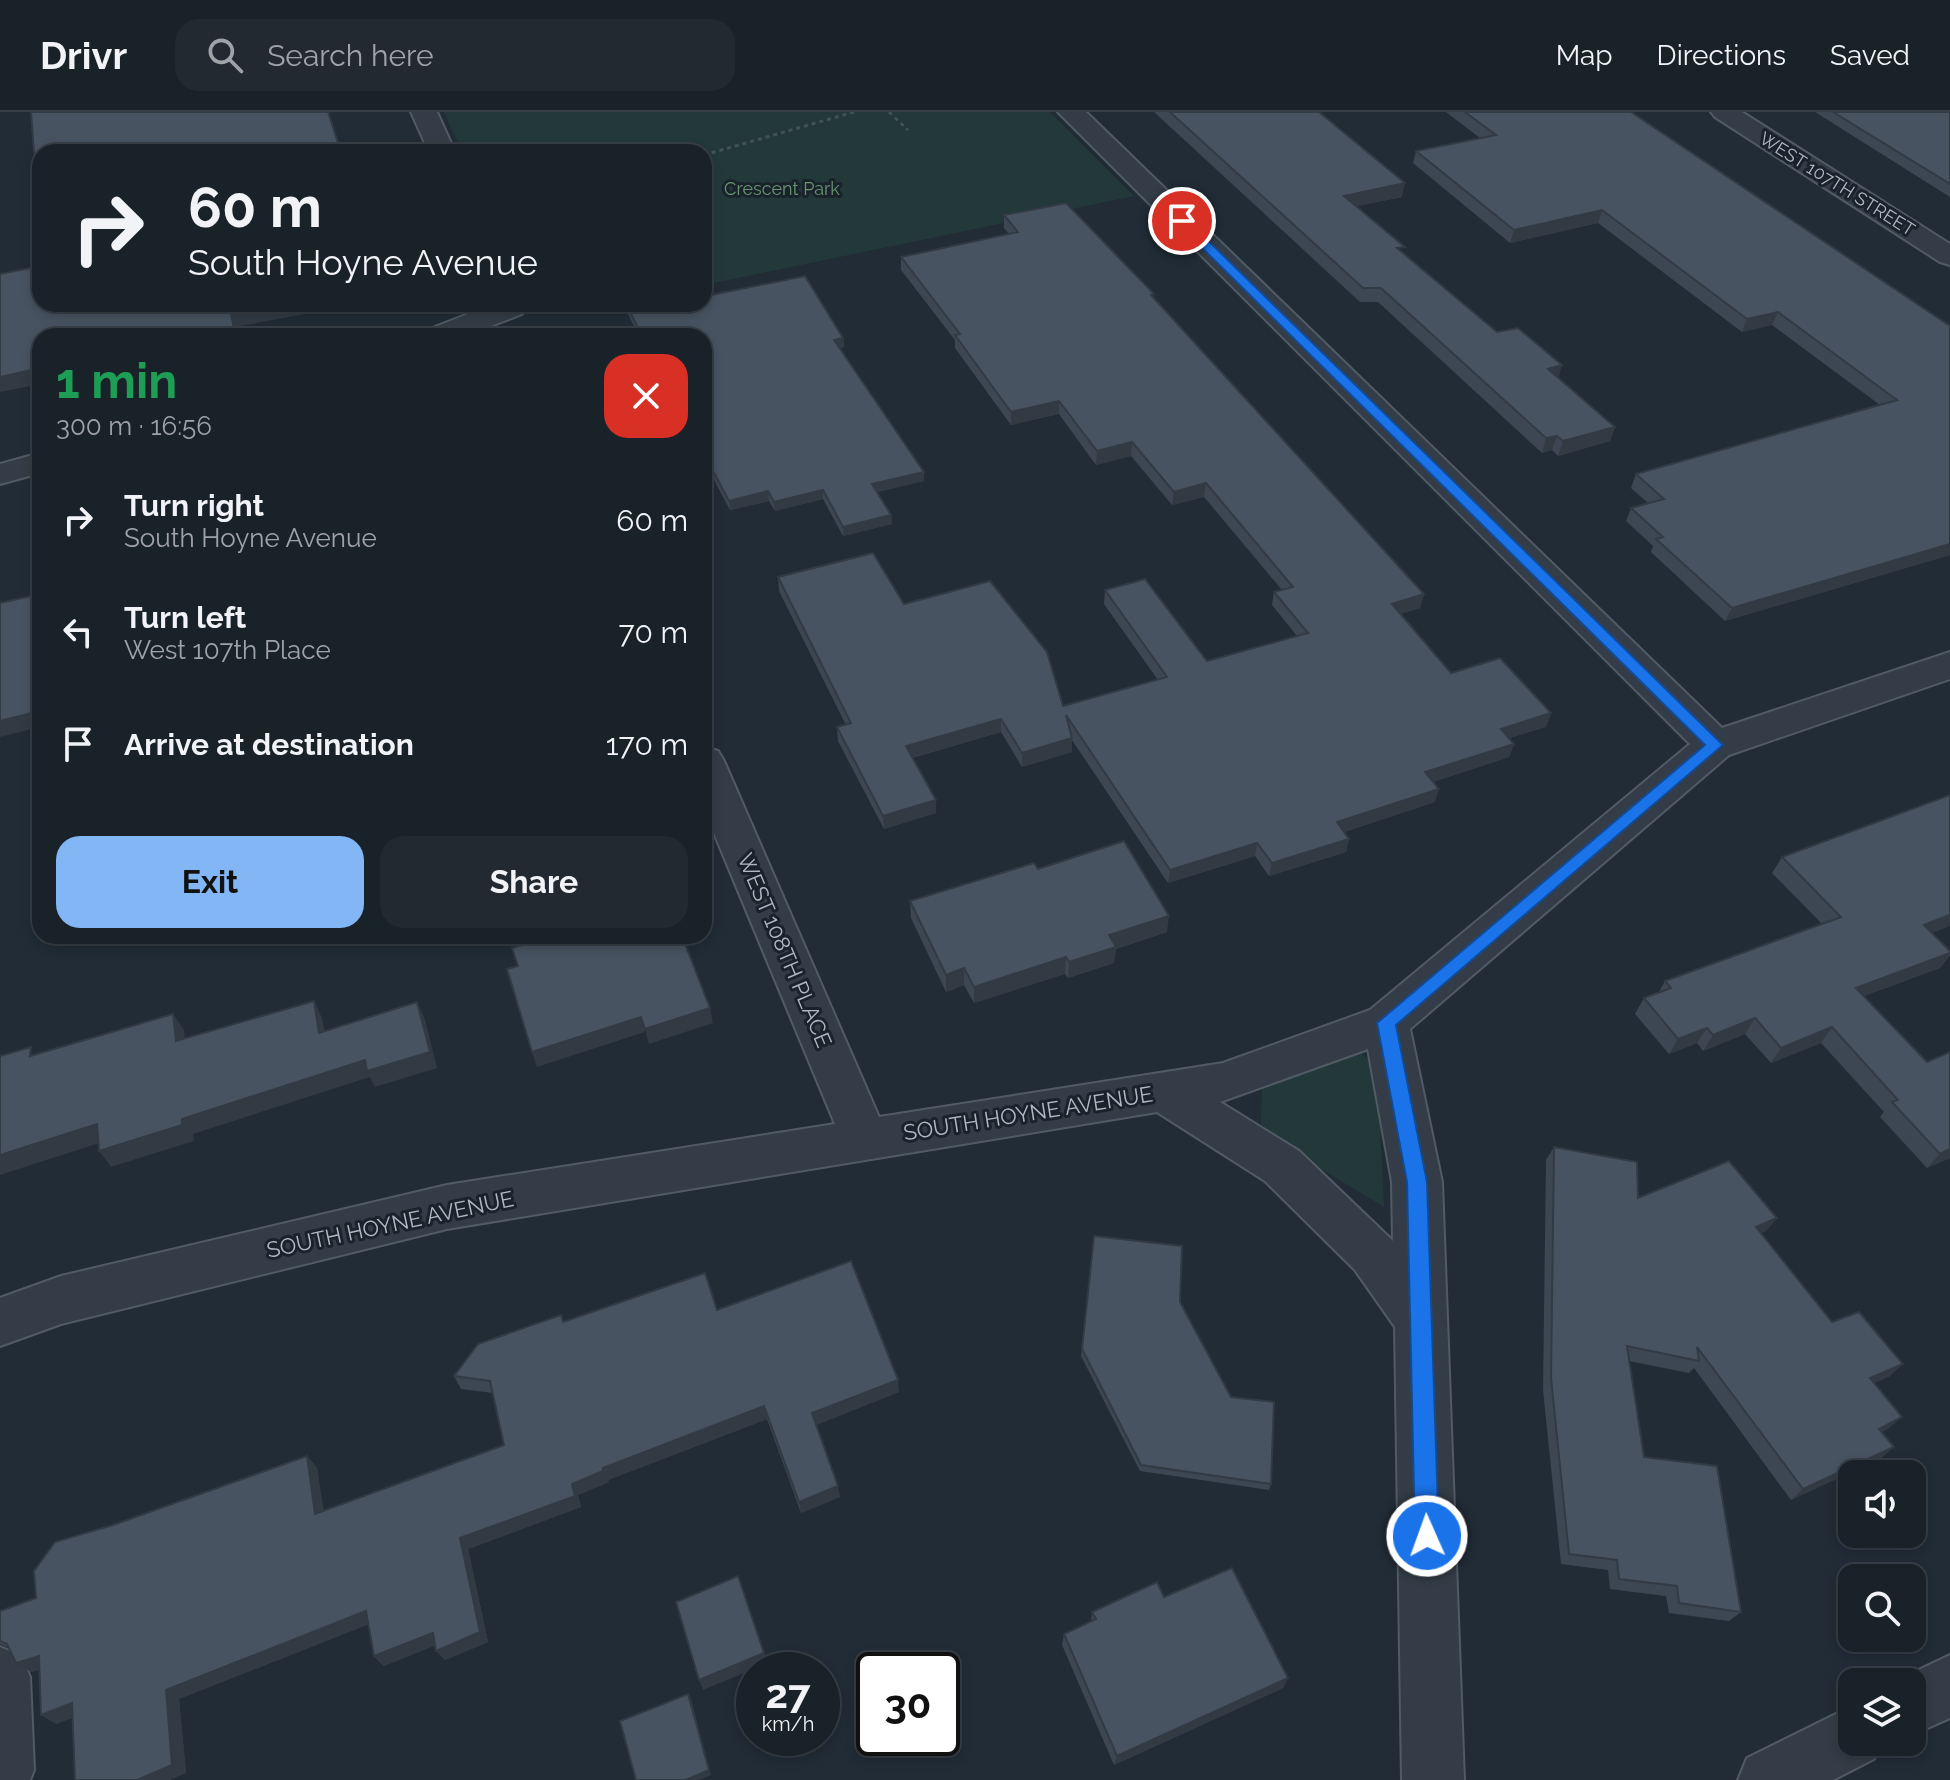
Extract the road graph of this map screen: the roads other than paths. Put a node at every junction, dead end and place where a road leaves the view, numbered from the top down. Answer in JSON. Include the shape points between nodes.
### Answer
{"nodes":[{"id":1,"x":424,"y":112,"type":"edge"},
{"id":2,"x":1071,"y":112,"type":"edge"},
{"id":3,"x":1724,"y":112,"type":"edge"},
{"id":4,"x":438,"y":144,"type":"edge"},
{"id":5,"x":1950,"y":256,"type":"edge"},
{"id":6,"x":514,"y":316,"type":"edge"},
{"id":7,"x":468,"y":328,"type":"edge"},
{"id":8,"x":32,"y":465,"type":"edge"},
{"id":9,"x":0,"y":474,"type":"edge"},
{"id":10,"x":1950,"y":665,"type":"edge"},
{"id":11,"x":1715,"y":745,"type":"junction"},
{"id":12,"x":712,"y":780,"type":"edge"},
{"id":13,"x":1386,"y":1023,"type":"junction"},
{"id":14,"x":1164,"y":1092,"type":"junction"},
{"id":15,"x":865,"y":1139,"type":"junction"},
{"id":16,"x":0,"y":1322,"type":"edge"},
{"id":17,"x":1422,"y":1322,"type":"junction"},
{"id":18,"x":0,"y":1677,"type":"edge"},
{"id":19,"x":1950,"y":1685,"type":"edge"},
{"id":20,"x":1926,"y":1698,"type":"edge"},
{"id":21,"x":1838,"y":1744,"type":"edge"},
{"id":22,"x":3,"y":1770,"type":"dead end"},
{"id":23,"x":1433,"y":1780,"type":"edge"},
{"id":24,"x":1769,"y":1780,"type":"edge"}],
"edges":[{"from":1,"to":4,"type":"street"},
{"from":2,"to":11,"type":"street"},
{"from":3,"to":5,"type":"street","name":"WEST 107TH STREET"},
{"from":6,"to":7,"type":"street"},
{"from":8,"to":9,"type":"street"},
{"from":10,"to":11,"type":"street","name":"SOUTH HOYNE AVENUE"},
{"from":11,"to":13,"type":"street","name":"SOUTH HOYNE AVENUE"},
{"from":12,"to":15,"type":"street","name":"WEST 108TH PLACE"},
{"from":13,"to":14,"type":"street","name":"SOUTH HOYNE AVENUE","via":[[1224,1082]]},
{"from":13,"to":17,"type":"street","via":[[1417,1182]]},
{"from":14,"to":15,"type":"street","name":"SOUTH HOYNE AVENUE"},
{"from":14,"to":17,"type":"street","via":[[1282,1166],[1373,1254]]},
{"from":15,"to":16,"type":"street","name":"SOUTH HOYNE AVENUE","via":[[447,1207],[61,1300]]},
{"from":17,"to":23,"type":"street"},
{"from":18,"to":22,"type":"street"},
{"from":19,"to":20,"type":"street"},
{"from":21,"to":24,"type":"street"}]}
